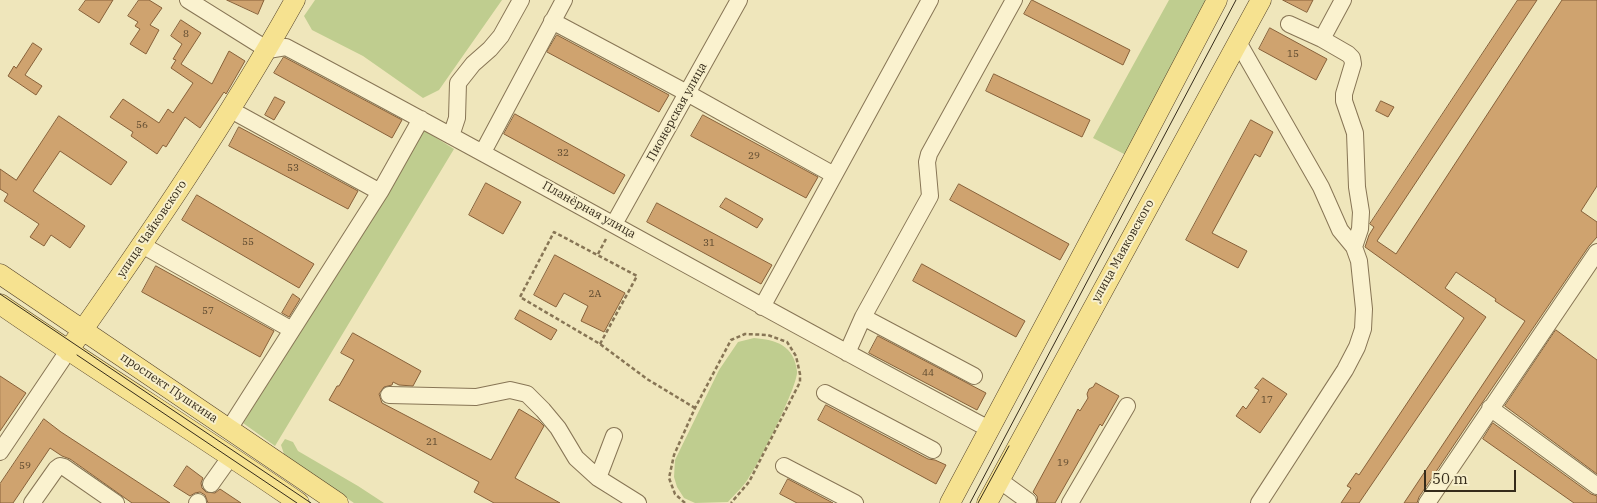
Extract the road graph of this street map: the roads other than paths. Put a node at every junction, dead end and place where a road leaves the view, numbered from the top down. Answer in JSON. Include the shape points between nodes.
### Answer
{"nodes":[{"id":1,"x":188,"y":0,"type":"edge"},
{"id":2,"x":295,"y":0,"type":"edge"},
{"id":3,"x":521,"y":0,"type":"edge"},
{"id":4,"x":564,"y":0,"type":"edge"},
{"id":5,"x":739,"y":0,"type":"edge"},
{"id":6,"x":930,"y":0,"type":"edge"},
{"id":7,"x":1014,"y":0,"type":"edge"},
{"id":8,"x":1217,"y":0,"type":"edge"},
{"id":9,"x":1261,"y":0,"type":"edge"},
{"id":10,"x":1343,"y":0,"type":"edge"},
{"id":11,"x":552,"y":21,"type":"junction"},
{"id":12,"x":1289,"y":24,"type":"dead end"},
{"id":13,"x":1322,"y":39,"type":"junction"},
{"id":14,"x":1238,"y":42,"type":"junction"},
{"id":15,"x":268,"y":50,"type":"junction"},
{"id":16,"x":687,"y":93,"type":"junction"},
{"id":17,"x":231,"y":110,"type":"junction"},
{"id":18,"x":422,"y":119,"type":"junction"},
{"id":19,"x":452,"y":136,"type":"junction"},
{"id":20,"x":483,"y":152,"type":"junction"},
{"id":21,"x":834,"y":175,"type":"junction"},
{"id":22,"x":380,"y":192,"type":"junction"},
{"id":23,"x":614,"y":224,"type":"junction"},
{"id":24,"x":142,"y":245,"type":"junction"},
{"id":25,"x":1354,"y":247,"type":"junction"},
{"id":26,"x":1597,"y":252,"type":"edge"},
{"id":27,"x":0,"y":274,"type":"edge"},
{"id":28,"x":0,"y":304,"type":"edge"},
{"id":29,"x":762,"y":307,"type":"junction"},
{"id":30,"x":863,"y":317,"type":"junction"},
{"id":31,"x":83,"y":329,"type":"junction"},
{"id":32,"x":292,"y":330,"type":"junction"},
{"id":33,"x":68,"y":351,"type":"junction"},
{"id":34,"x":846,"y":353,"type":"junction"},
{"id":35,"x":974,"y":376,"type":"dead end"},
{"id":36,"x":825,"y":393,"type":"dead end"},
{"id":37,"x":390,"y":395,"type":"dead end"},
{"id":38,"x":1127,"y":406,"type":"dead end"},
{"id":39,"x":1490,"y":408,"type":"junction"},
{"id":40,"x":229,"y":429,"type":"junction"},
{"id":41,"x":989,"y":429,"type":"junction"},
{"id":42,"x":614,"y":436,"type":"dead end"},
{"id":43,"x":933,"y":450,"type":"dead end"},
{"id":44,"x":0,"y":452,"type":"edge"},
{"id":45,"x":231,"y":456,"type":"junction"},
{"id":46,"x":784,"y":466,"type":"dead end"},
{"id":47,"x":598,"y":478,"type":"junction"},
{"id":48,"x":999,"y":480,"type":"junction"},
{"id":49,"x":211,"y":484,"type":"dead end"},
{"id":50,"x":1597,"y":486,"type":"edge"},
{"id":51,"x":1028,"y":501,"type":"dead end"},
{"id":52,"x":32,"y":503,"type":"edge"},
{"id":53,"x":116,"y":503,"type":"edge"},
{"id":54,"x":299,"y":503,"type":"edge"},
{"id":55,"x":338,"y":503,"type":"edge"},
{"id":56,"x":638,"y":503,"type":"edge"},
{"id":57,"x":855,"y":503,"type":"edge"},
{"id":58,"x":950,"y":503,"type":"edge"},
{"id":59,"x":987,"y":503,"type":"edge"},
{"id":60,"x":1070,"y":503,"type":"edge"},
{"id":61,"x":1259,"y":503,"type":"edge"},
{"id":62,"x":1426,"y":503,"type":"edge"}],
"edges":[{"from":1,"to":15,"type":"street"},
{"from":2,"to":15,"type":"main road","name":"улица Чайковского"},
{"from":3,"to":19,"type":"street","via":[[500,36],[458,83],[457,118]]},
{"from":4,"to":11,"type":"street"},
{"from":5,"to":16,"type":"street","name":"Пионерская улица"},
{"from":6,"to":21,"type":"street"},
{"from":7,"to":30,"type":"street","via":[[929,154],[930,196]]},
{"from":8,"to":41,"type":"main road"},
{"from":9,"to":14,"type":"main road","name":"улица Маяковского"},
{"from":10,"to":13,"type":"street"},
{"from":11,"to":16,"type":"street"},
{"from":11,"to":20,"type":"street"},
{"from":12,"to":13,"type":"street"},
{"from":13,"to":25,"type":"street","via":[[1348,54],[1353,61],[1344,102],[1355,134],[1361,212]]},
{"from":14,"to":25,"type":"street","via":[[1322,187],[1340,230]]},
{"from":14,"to":48,"type":"main road","name":"улица Маяковского"},
{"from":15,"to":17,"type":"main road","name":"улица Чайковского"},
{"from":15,"to":18,"type":"street","name":"Планёрная улица","via":[[286,47]]},
{"from":16,"to":21,"type":"street"},
{"from":16,"to":23,"type":"street","name":"Пионерская улица"},
{"from":17,"to":22,"type":"street"},
{"from":17,"to":24,"type":"main road","name":"улица Чайковского"},
{"from":18,"to":19,"type":"street","name":"Планёрная улица"},
{"from":18,"to":22,"type":"street"},
{"from":19,"to":20,"type":"street","name":"Планёрная улица"},
{"from":20,"to":23,"type":"street","name":"Планёрная улица"},
{"from":21,"to":29,"type":"street"},
{"from":22,"to":32,"type":"street"},
{"from":23,"to":29,"type":"street","name":"Планёрная улица"},
{"from":24,"to":31,"type":"main road","name":"улица Чайковского"},
{"from":24,"to":32,"type":"street"},
{"from":25,"to":61,"type":"street","via":[[1359,261],[1364,310],[1363,329],[1357,347]]},
{"from":26,"to":39,"type":"street"},
{"from":27,"to":31,"type":"main road","name":"проспект Пушкина"},
{"from":28,"to":33,"type":"main road","name":"проспект Пушкина"},
{"from":29,"to":34,"type":"street","name":"Планёрная улица"},
{"from":30,"to":34,"type":"street"},
{"from":30,"to":35,"type":"street"},
{"from":31,"to":33,"type":"main road","name":"улица Чайковского"},
{"from":31,"to":40,"type":"main road","name":"проспект Пушкина"},
{"from":32,"to":40,"type":"street"},
{"from":33,"to":44,"type":"street","name":"улица Чайковского"},
{"from":33,"to":45,"type":"main road","name":"проспект Пушкина"},
{"from":34,"to":41,"type":"street","name":"Планёрная улица"},
{"from":36,"to":43,"type":"street"},
{"from":37,"to":47,"type":"street","via":[[476,398],[510,390],[527,394],[558,428],[576,458]]},
{"from":38,"to":60,"type":"street"},
{"from":39,"to":50,"type":"street"},
{"from":39,"to":62,"type":"street"},
{"from":40,"to":55,"type":"main road","name":"проспект Пушкина"},
{"from":41,"to":58,"type":"main road"},
{"from":42,"to":47,"type":"street"},
{"from":45,"to":49,"type":"street"},
{"from":45,"to":54,"type":"main road","name":"проспект Пушкина"},
{"from":46,"to":57,"type":"street"},
{"from":47,"to":56,"type":"street"},
{"from":48,"to":51,"type":"street"},
{"from":48,"to":59,"type":"main road","name":"улица Маяковского"},
{"from":52,"to":53,"type":"street","via":[[60,466]]}]}
